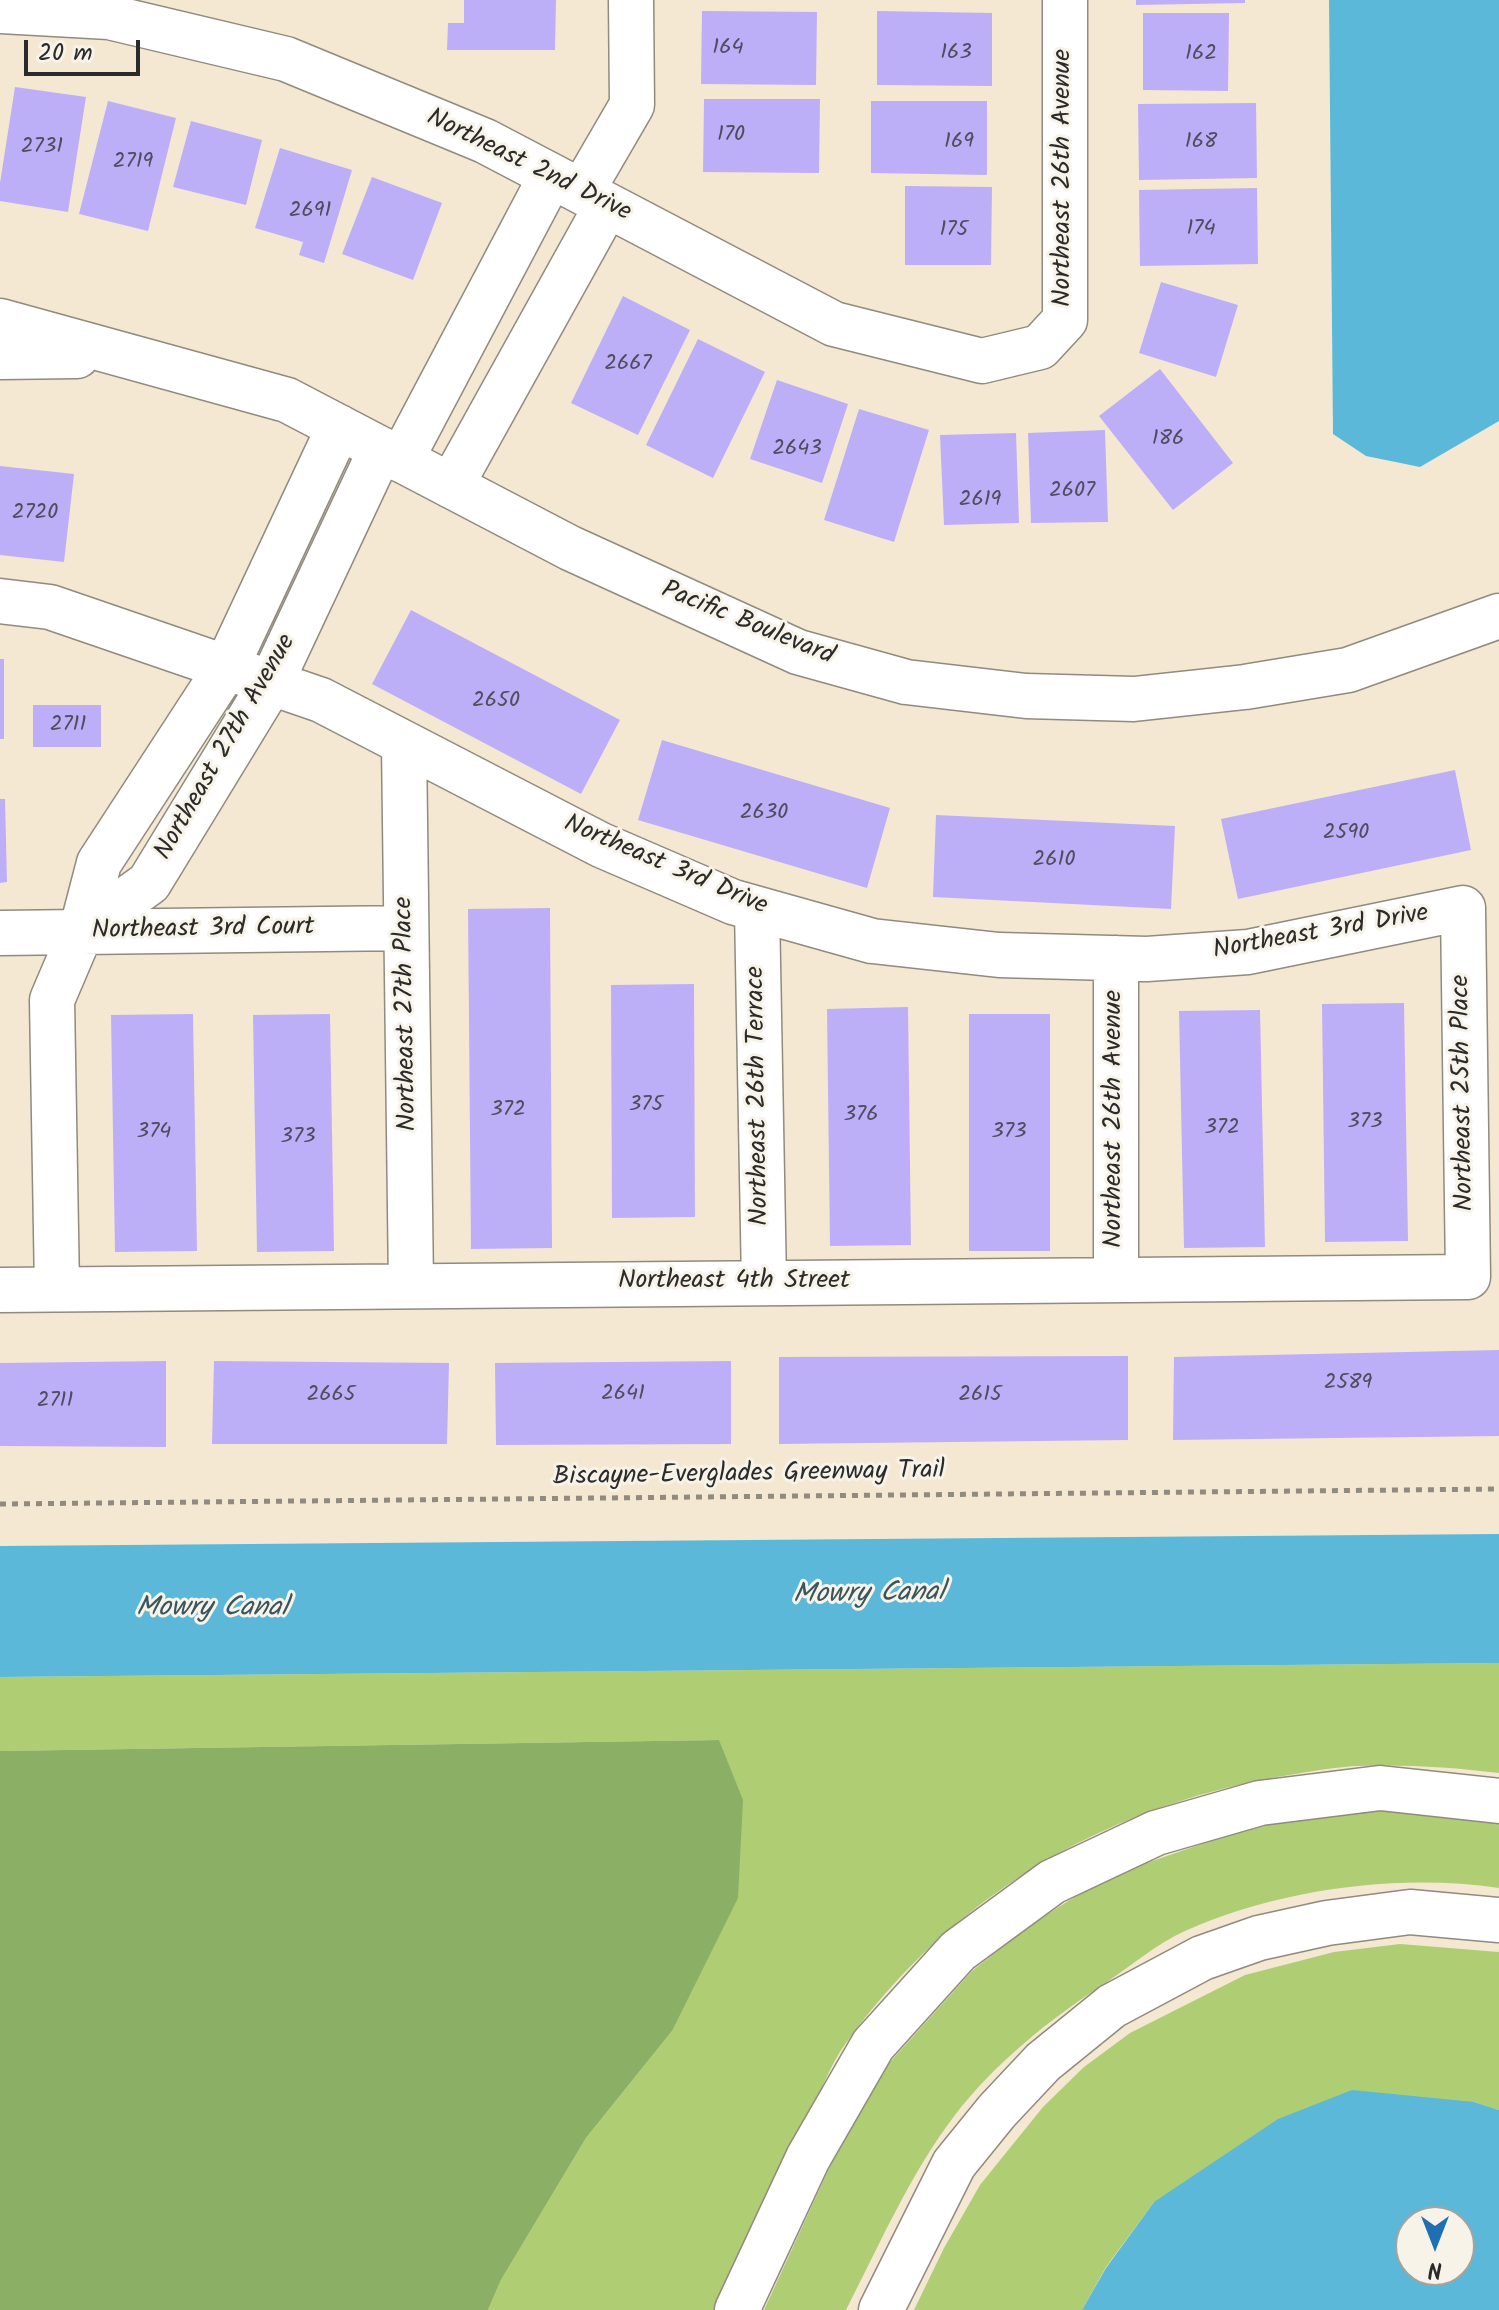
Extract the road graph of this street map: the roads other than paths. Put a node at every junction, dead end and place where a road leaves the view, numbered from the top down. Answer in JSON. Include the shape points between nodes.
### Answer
{"nodes":[{"id":1,"x":631,"y":0,"type":"edge"},
{"id":2,"x":1065,"y":0,"type":"edge"},
{"id":3,"x":0,"y":11,"type":"edge"},
{"id":4,"x":191,"y":18,"type":"edge"},
{"id":5,"x":580,"y":191,"type":"junction"},
{"id":6,"x":0,"y":321,"type":"edge"},
{"id":7,"x":1040,"y":347,"type":"joint"},
{"id":8,"x":127,"y":356,"type":"junction"},
{"id":9,"x":0,"y":357,"type":"edge"},
{"id":10,"x":339,"y":427,"type":"junction"},
{"id":11,"x":391,"y":455,"type":"junction"},
{"id":12,"x":451,"y":486,"type":"junction"},
{"id":13,"x":0,"y":601,"type":"edge"},
{"id":14,"x":1499,"y":616,"type":"edge"},
{"id":15,"x":226,"y":668,"type":"junction"},
{"id":16,"x":271,"y":683,"type":"junction"},
{"id":17,"x":404,"y":743,"type":"junction"},
{"id":18,"x":1463,"y":908,"type":"joint"},
{"id":19,"x":757,"y":909,"type":"junction"},
{"id":20,"x":406,"y":928,"type":"junction"},
{"id":21,"x":81,"y":932,"type":"junction"},
{"id":22,"x":0,"y":933,"type":"edge"},
{"id":23,"x":1116,"y":958,"type":"junction"},
{"id":24,"x":1468,"y":1277,"type":"joint"},
{"id":25,"x":1116,"y":1280,"type":"junction"},
{"id":26,"x":764,"y":1283,"type":"junction"},
{"id":27,"x":411,"y":1286,"type":"junction"},
{"id":28,"x":57,"y":1289,"type":"junction"},
{"id":29,"x":0,"y":1290,"type":"edge"},
{"id":30,"x":1499,"y":1801,"type":"edge"},
{"id":31,"x":1499,"y":1920,"type":"edge"},
{"id":32,"x":737,"y":2310,"type":"edge"},
{"id":33,"x":881,"y":2310,"type":"edge"}],
"edges":[{"from":1,"to":5,"type":"main road","via":[[632,105]]},
{"from":2,"to":7,"type":"main road","name":"Northeast 26th Avenue","via":[[1065,320]]},
{"from":3,"to":4,"type":"main road","name":"Northeast 2nd Drive"},
{"from":4,"to":5,"type":"main road","name":"Northeast 2nd Drive","via":[[485,141]]},
{"from":5,"to":7,"type":"main road","name":"Northeast 2nd Drive","via":[[834,324],[982,361]]},
{"from":5,"to":11,"type":"main road","name":"Northeast 27th Avenue"},
{"from":5,"to":12,"type":"main road"},
{"from":6,"to":8,"type":"main road","name":"Pacific Boulevard"},
{"from":8,"to":9,"type":"main road","name":"Pacific Boulevard"},
{"from":8,"to":10,"type":"main road","name":"Pacific Boulevard","via":[[287,400]]},
{"from":10,"to":11,"type":"main road","name":"Pacific Boulevard"},
{"from":10,"to":15,"type":"main road","name":"Northeast 27th Avenue"},
{"from":11,"to":12,"type":"main road","name":"Pacific Boulevard"},
{"from":11,"to":16,"type":"main road","name":"Northeast 27th Avenue"},
{"from":12,"to":14,"type":"main road","name":"Pacific Boulevard","via":[[570,548],[798,652],[906,682],[1026,696],[1134,699],[1217,690],[1348,670]]},
{"from":13,"to":15,"type":"main road","name":"Northeast 3rd Drive","via":[[50,607]]},
{"from":15,"to":16,"type":"main road","name":"Northeast 3rd Drive"},
{"from":15,"to":21,"type":"main road","name":"Northeast 27th Avenue","via":[[99,863]]},
{"from":16,"to":17,"type":"main road","name":"Northeast 3rd Drive","via":[[321,700]]},
{"from":16,"to":21,"type":"main road","name":"Northeast 27th Avenue","via":[[149,883]]},
{"from":17,"to":19,"type":"main road","name":"Northeast 3rd Drive","via":[[601,845]]},
{"from":17,"to":20,"type":"main road","name":"Northeast 27th Place"},
{"from":18,"to":23,"type":"main road","name":"Northeast 3rd Drive","via":[[1248,952]]},
{"from":18,"to":24,"type":"main road","name":"Northeast 25th Place"},
{"from":19,"to":23,"type":"main road","name":"Northeast 3rd Drive","via":[[872,941],[999,955]]},
{"from":19,"to":26,"type":"main road","name":"Northeast 26th Terrace"},
{"from":20,"to":21,"type":"main road","name":"Northeast 3rd Court"},
{"from":20,"to":27,"type":"main road","name":"Northeast 27th Place"},
{"from":21,"to":22,"type":"main road","name":"Northeast 3rd Court"},
{"from":21,"to":28,"type":"main road","name":"Northeast 27th Avenue","via":[[52,1000]]},
{"from":23,"to":25,"type":"main road","name":"Northeast 26th Avenue"},
{"from":24,"to":25,"type":"main road","name":"Northeast 4th Street"},
{"from":25,"to":26,"type":"main road","name":"Northeast 4th Street"},
{"from":26,"to":27,"type":"main road","name":"Northeast 4th Street"},
{"from":27,"to":28,"type":"main road","name":"Northeast 4th Street"},
{"from":28,"to":29,"type":"main road","name":"Northeast 4th Street"},
{"from":30,"to":32,"type":"main road","via":[[1380,1788],[1260,1803],[1156,1833],[1052,1882],[958,1951],[873,2045],[808,2158]]},
{"from":31,"to":33,"type":"main road","via":[[1410,1912],[1259,1938],[1202,1958],[1112,2006],[1043,2062],[954,2164]]}]}
